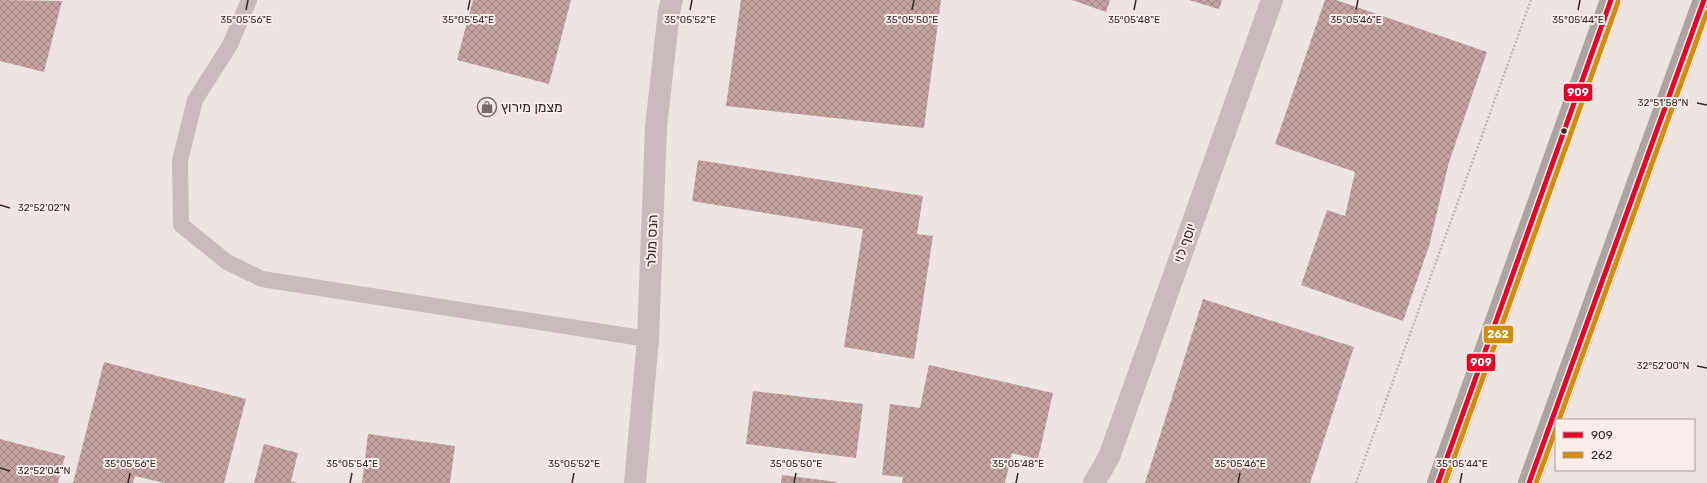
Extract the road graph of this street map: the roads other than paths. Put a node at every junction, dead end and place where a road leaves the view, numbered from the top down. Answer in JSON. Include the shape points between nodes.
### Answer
{"nodes":[{"id":1,"x":249,"y":0,"type":"edge"},
{"id":2,"x":672,"y":0,"type":"edge"},
{"id":3,"x":1272,"y":0,"type":"edge"},
{"id":4,"x":1611,"y":0,"type":"edge"},
{"id":5,"x":1704,"y":0,"type":"edge"},
{"id":6,"x":648,"y":339,"type":"junction"},
{"id":7,"x":636,"y":483,"type":"edge"},
{"id":8,"x":1094,"y":483,"type":"edge"},
{"id":9,"x":1438,"y":483,"type":"edge"},
{"id":10,"x":1529,"y":483,"type":"edge"}],
"edges":[{"from":1,"to":6,"type":"lane","via":[[230,45],[195,100],[180,161],[181,225],[227,262],[262,279]]},
{"from":2,"to":6,"type":"street","name":"הנס מולר","via":[[656,126]]},
{"from":3,"to":8,"type":"street","name":"יוסף לוי","via":[[1109,457]]},
{"from":4,"to":9,"type":"highway"},
{"from":5,"to":10,"type":"highway"},
{"from":6,"to":7,"type":"street","name":"הנס מולר"}]}
